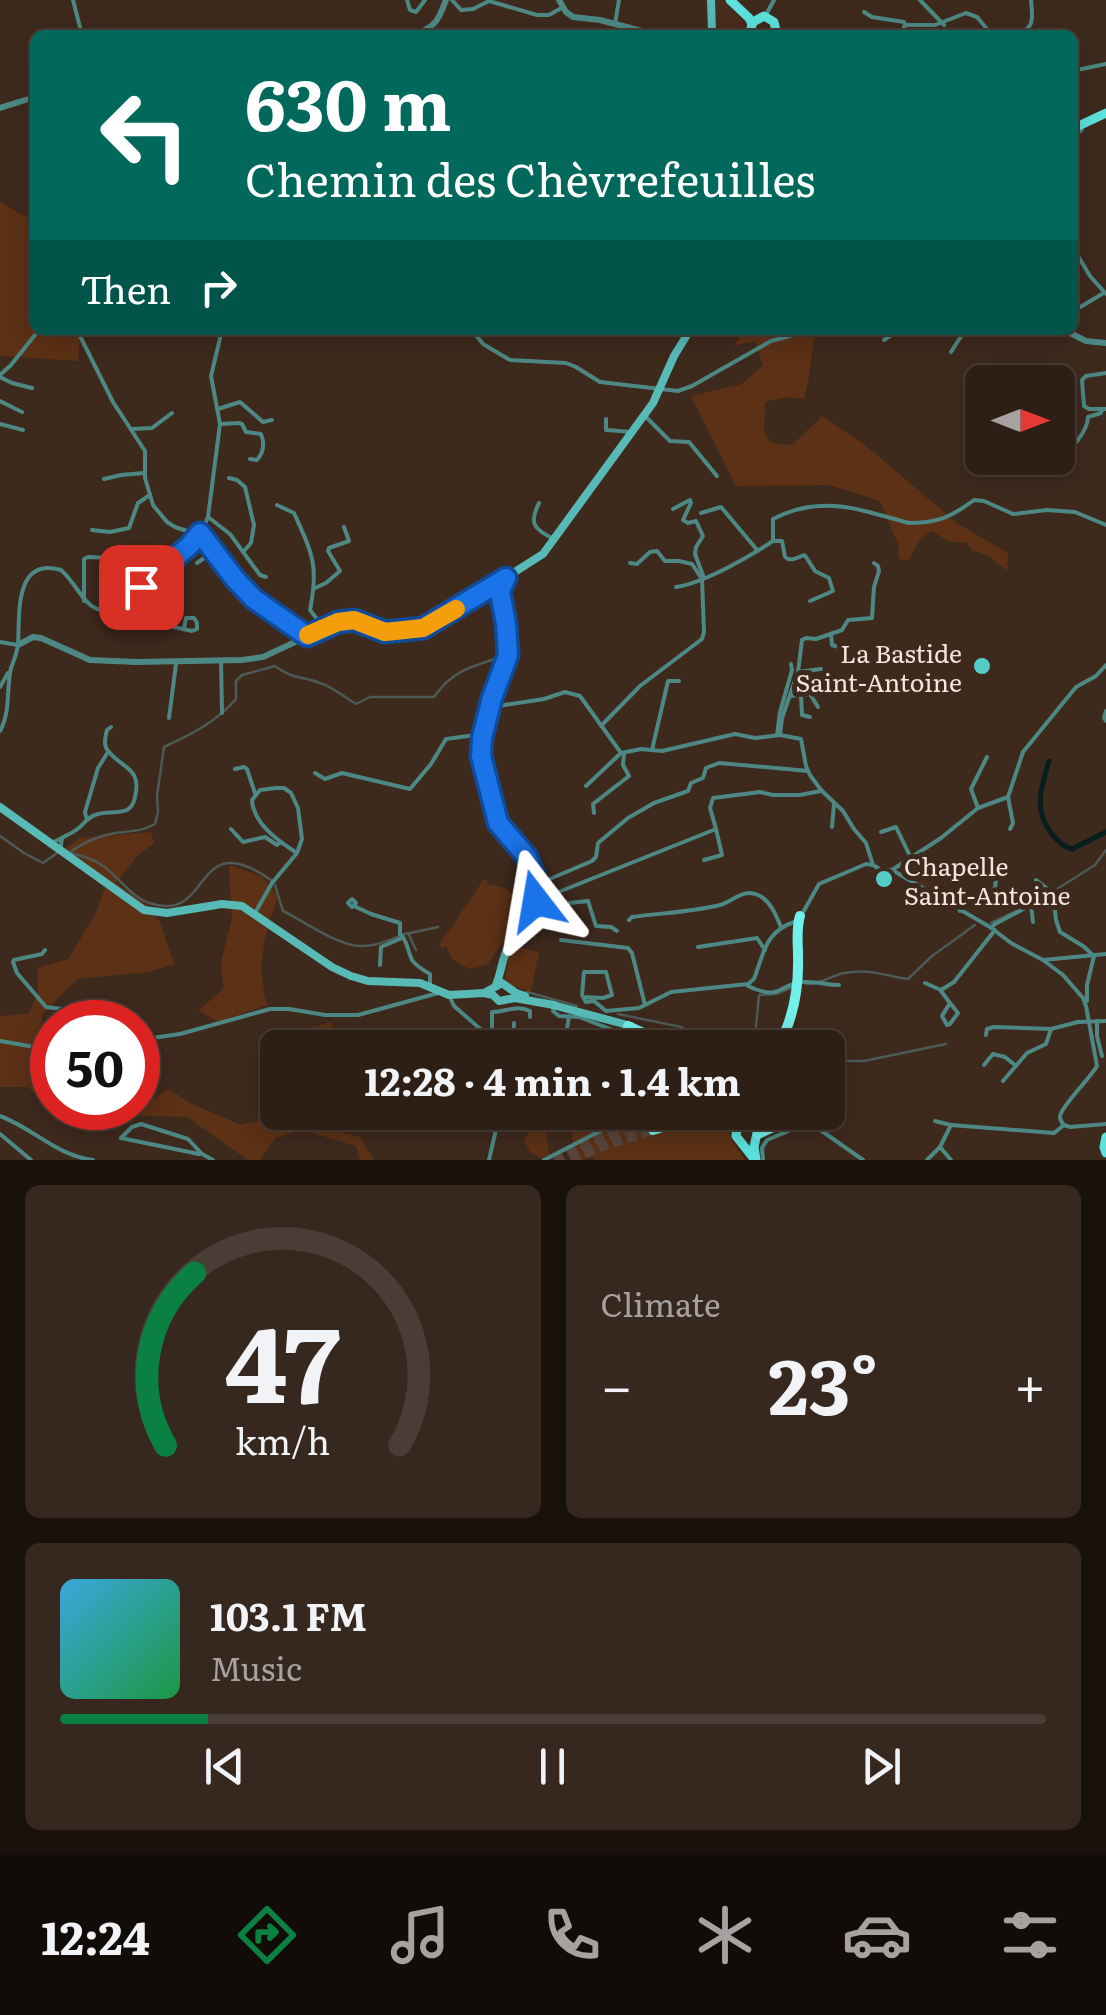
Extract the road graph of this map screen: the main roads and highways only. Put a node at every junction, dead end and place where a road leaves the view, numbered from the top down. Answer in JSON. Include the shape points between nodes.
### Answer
{"nodes":[{"id":1,"x":732,"y":0,"type":"edge"},
{"id":2,"x":713,"y":2,"type":"edge"},
{"id":3,"x":758,"y":23,"type":"edge"},
{"id":4,"x":712,"y":30,"type":"edge"},
{"id":5,"x":1106,"y":113,"type":"edge"},
{"id":6,"x":1078,"y":126,"type":"edge"},
{"id":7,"x":685,"y":335,"type":"edge"},
{"id":8,"x":0,"y":807,"type":"edge"},
{"id":9,"x":800,"y":916,"type":"road end"},
{"id":10,"x":784,"y":926,"type":"road end"},
{"id":11,"x":798,"y":934,"type":"junction"},
{"id":12,"x":498,"y":989,"type":"junction"},
{"id":13,"x":625,"y":1029,"type":"joint"},
{"id":14,"x":630,"y":1030,"type":"edge"},
{"id":15,"x":785,"y":1030,"type":"edge"},
{"id":16,"x":742,"y":1130,"type":"edge"},
{"id":17,"x":749,"y":1130,"type":"edge"},
{"id":18,"x":750,"y":1130,"type":"edge"},
{"id":19,"x":1106,"y":1137,"type":"edge"},
{"id":20,"x":742,"y":1143,"type":"junction"},
{"id":21,"x":1106,"y":1154,"type":"edge"},
{"id":22,"x":758,"y":1160,"type":"edge"}],
"edges":[{"from":1,"to":3,"type":"main road"},
{"from":2,"to":4,"type":"main road"},
{"from":5,"to":6,"type":"main road"},
{"from":7,"to":12,"type":"main road","via":[[644,415],[554,539],[538,559],[496,585],[508,655],[483,734],[482,766],[498,825],[530,862],[535,886],[535,904],[508,945]]},
{"from":8,"to":12,"type":"main road","via":[[144,910],[242,906],[350,976],[411,982],[446,994]]},
{"from":9,"to":11,"type":"highway"},
{"from":10,"to":11,"type":"highway"},
{"from":11,"to":15,"type":"highway","via":[[798,983]]},
{"from":12,"to":13,"type":"main road"},
{"from":13,"to":14,"type":"main road"},
{"from":16,"to":20,"type":"main road","via":[[736,1136]]},
{"from":17,"to":20,"type":"main road","via":[[749,1144]]},
{"from":18,"to":22,"type":"main road"},
{"from":19,"to":21,"type":"main road"},
{"from":20,"to":22,"type":"main road"}]}
